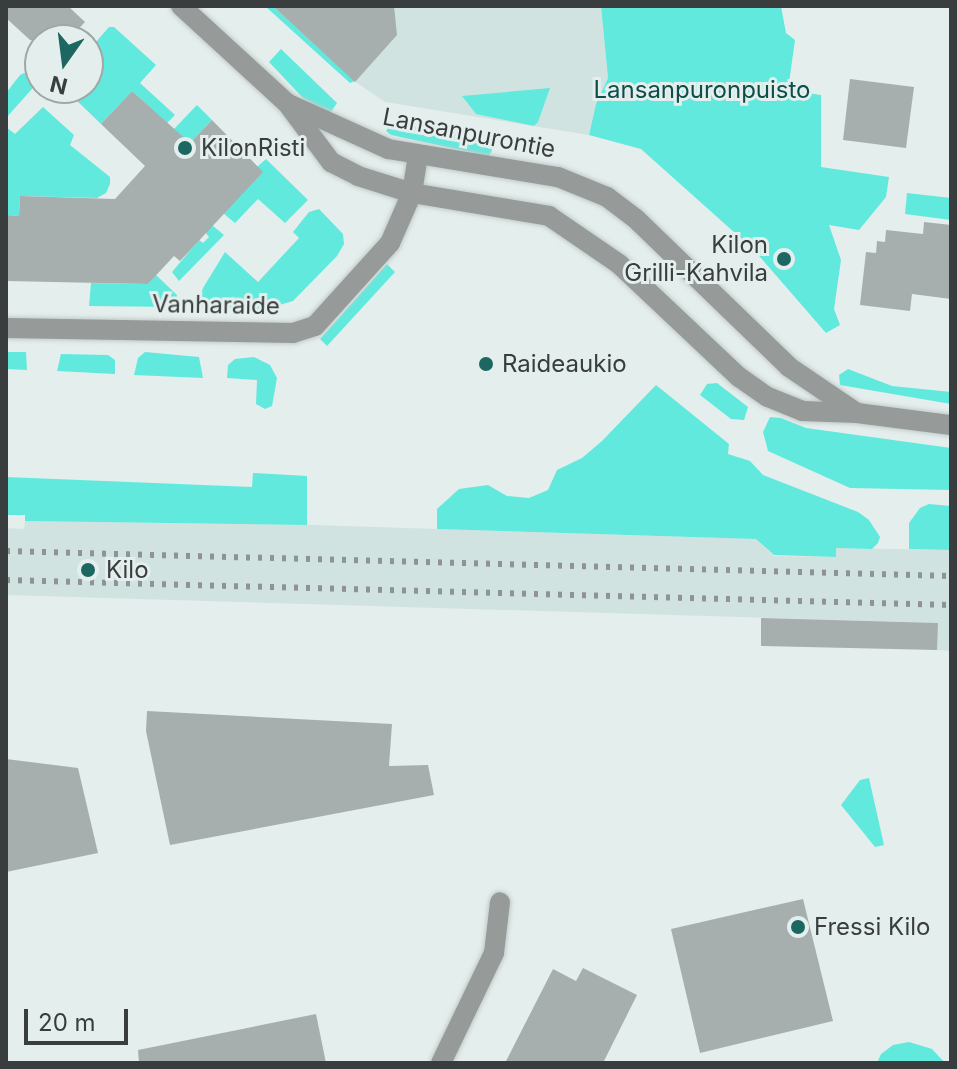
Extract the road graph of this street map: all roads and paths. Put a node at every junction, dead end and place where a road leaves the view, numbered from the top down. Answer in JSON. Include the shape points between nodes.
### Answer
{"nodes":[{"id":1,"x":181,"y":6,"type":"edge"},
{"id":2,"x":287,"y":103,"type":"junction"},
{"id":3,"x":418,"y":155,"type":"junction"},
{"id":4,"x":412,"y":193,"type":"junction"},
{"id":5,"x":6,"y":328,"type":"edge"},
{"id":6,"x":857,"y":413,"type":"junction"},
{"id":7,"x":951,"y":425,"type":"edge"},
{"id":8,"x":500,"y":902,"type":"dead end"},
{"id":9,"x":441,"y":1063,"type":"edge"}],
"edges":[{"from":1,"to":2,"type":"street"},
{"from":2,"to":3,"type":"street","name":"Lansanpurontie","via":[[388,149]]},
{"from":2,"to":4,"type":"street","name":"Lansanpurontie","via":[[331,162]]},
{"from":3,"to":4,"type":"street","name":"Vanharaide"},
{"from":3,"to":6,"type":"street","name":"Lansanpurontie","via":[[558,177],[607,197],[789,367]]},
{"from":4,"to":5,"type":"street","name":"Vanharaide","via":[[390,243],[315,326],[293,333]]},
{"from":4,"to":6,"type":"street","name":"Lansanpurontie","via":[[549,216],[619,264],[739,377],[768,397],[802,411]]},
{"from":6,"to":7,"type":"street","name":"Lansanpurontie"},
{"from":8,"to":9,"type":"street","via":[[494,953]]}]}
